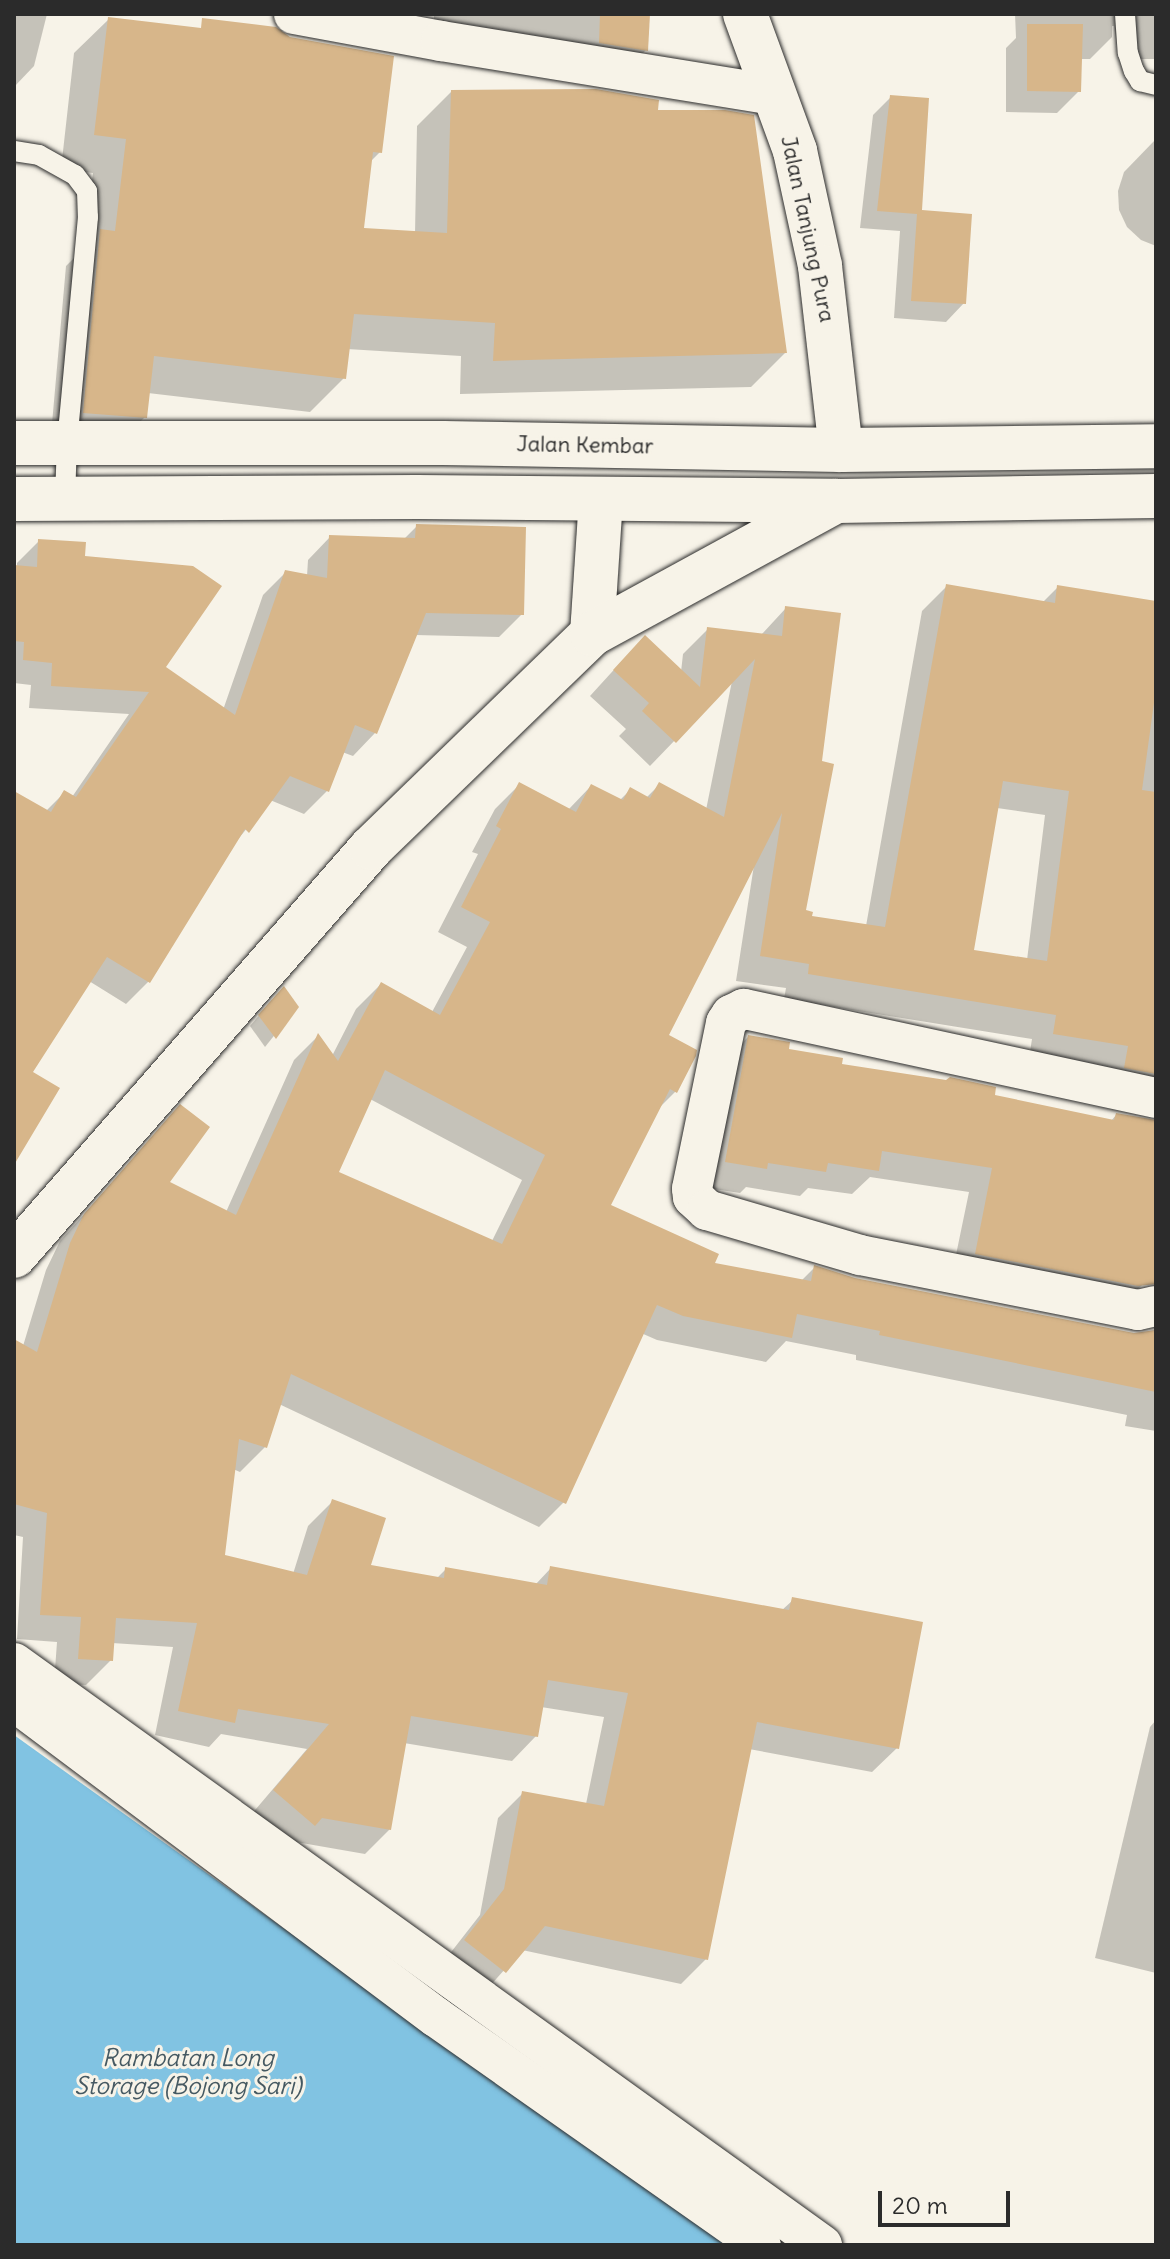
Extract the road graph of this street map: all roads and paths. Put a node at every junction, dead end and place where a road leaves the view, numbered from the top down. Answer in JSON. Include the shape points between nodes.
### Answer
{"nodes":[{"id":1,"x":294,"y":14,"type":"edge"},
{"id":2,"x":745,"y":14,"type":"edge"},
{"id":3,"x":1125,"y":14,"type":"edge"},
{"id":4,"x":1156,"y":85,"type":"edge"},
{"id":5,"x":776,"y":95,"type":"junction"},
{"id":6,"x":14,"y":151,"type":"edge"},
{"id":7,"x":67,"y":442,"type":"junction"},
{"id":8,"x":14,"y":443,"type":"edge"},
{"id":9,"x":1156,"y":446,"type":"edge"},
{"id":10,"x":841,"y":450,"type":"junction"},
{"id":11,"x":1156,"y":496,"type":"edge"},
{"id":12,"x":14,"y":499,"type":"edge"},
{"id":13,"x":65,"y":499,"type":"junction"},
{"id":14,"x":601,"y":500,"type":"junction"},
{"id":15,"x":836,"y":501,"type":"junction"},
{"id":16,"x":592,"y":634,"type":"junction"},
{"id":17,"x":1156,"y":1098,"type":"edge"},
{"id":18,"x":14,"y":1256,"type":"edge"},
{"id":19,"x":1156,"y":1306,"type":"edge"},
{"id":20,"x":14,"y":1663,"type":"edge"},
{"id":21,"x":14,"y":1701,"type":"edge"},
{"id":22,"x":761,"y":2245,"type":"edge"},
{"id":23,"x":822,"y":2245,"type":"edge"}],
"edges":[{"from":1,"to":5,"type":"street"},
{"from":2,"to":5,"type":"main road","name":"Jalan Tanjung Pura"},
{"from":3,"to":4,"type":"lane","via":[[1134,71],[1140,81]]},
{"from":5,"to":10,"type":"main road","name":"Jalan Tanjung Pura","via":[[795,151],[820,266]]},
{"from":6,"to":7,"type":"lane","via":[[39,155],[75,175],[87,191]]},
{"from":7,"to":8,"type":"main road","name":"Jalan Kembar"},
{"from":7,"to":10,"type":"main road","name":"Jalan Kembar"},
{"from":7,"to":13,"type":"lane"},
{"from":9,"to":10,"type":"main road","name":"Jalan Kembar"},
{"from":11,"to":15,"type":"main road"},
{"from":12,"to":13,"type":"main road"},
{"from":13,"to":14,"type":"main road"},
{"from":14,"to":15,"type":"main road"},
{"from":14,"to":16,"type":"main road"},
{"from":15,"to":16,"type":"main road"},
{"from":16,"to":18,"type":"main road","via":[[371,848]]},
{"from":17,"to":19,"type":"street","via":[[744,1009],[726,1023],[692,1189],[696,1203],[707,1210],[860,1255],[1138,1310]]},
{"from":20,"to":23,"type":"street"},
{"from":21,"to":22,"type":"street","via":[[436,2017]]}]}
